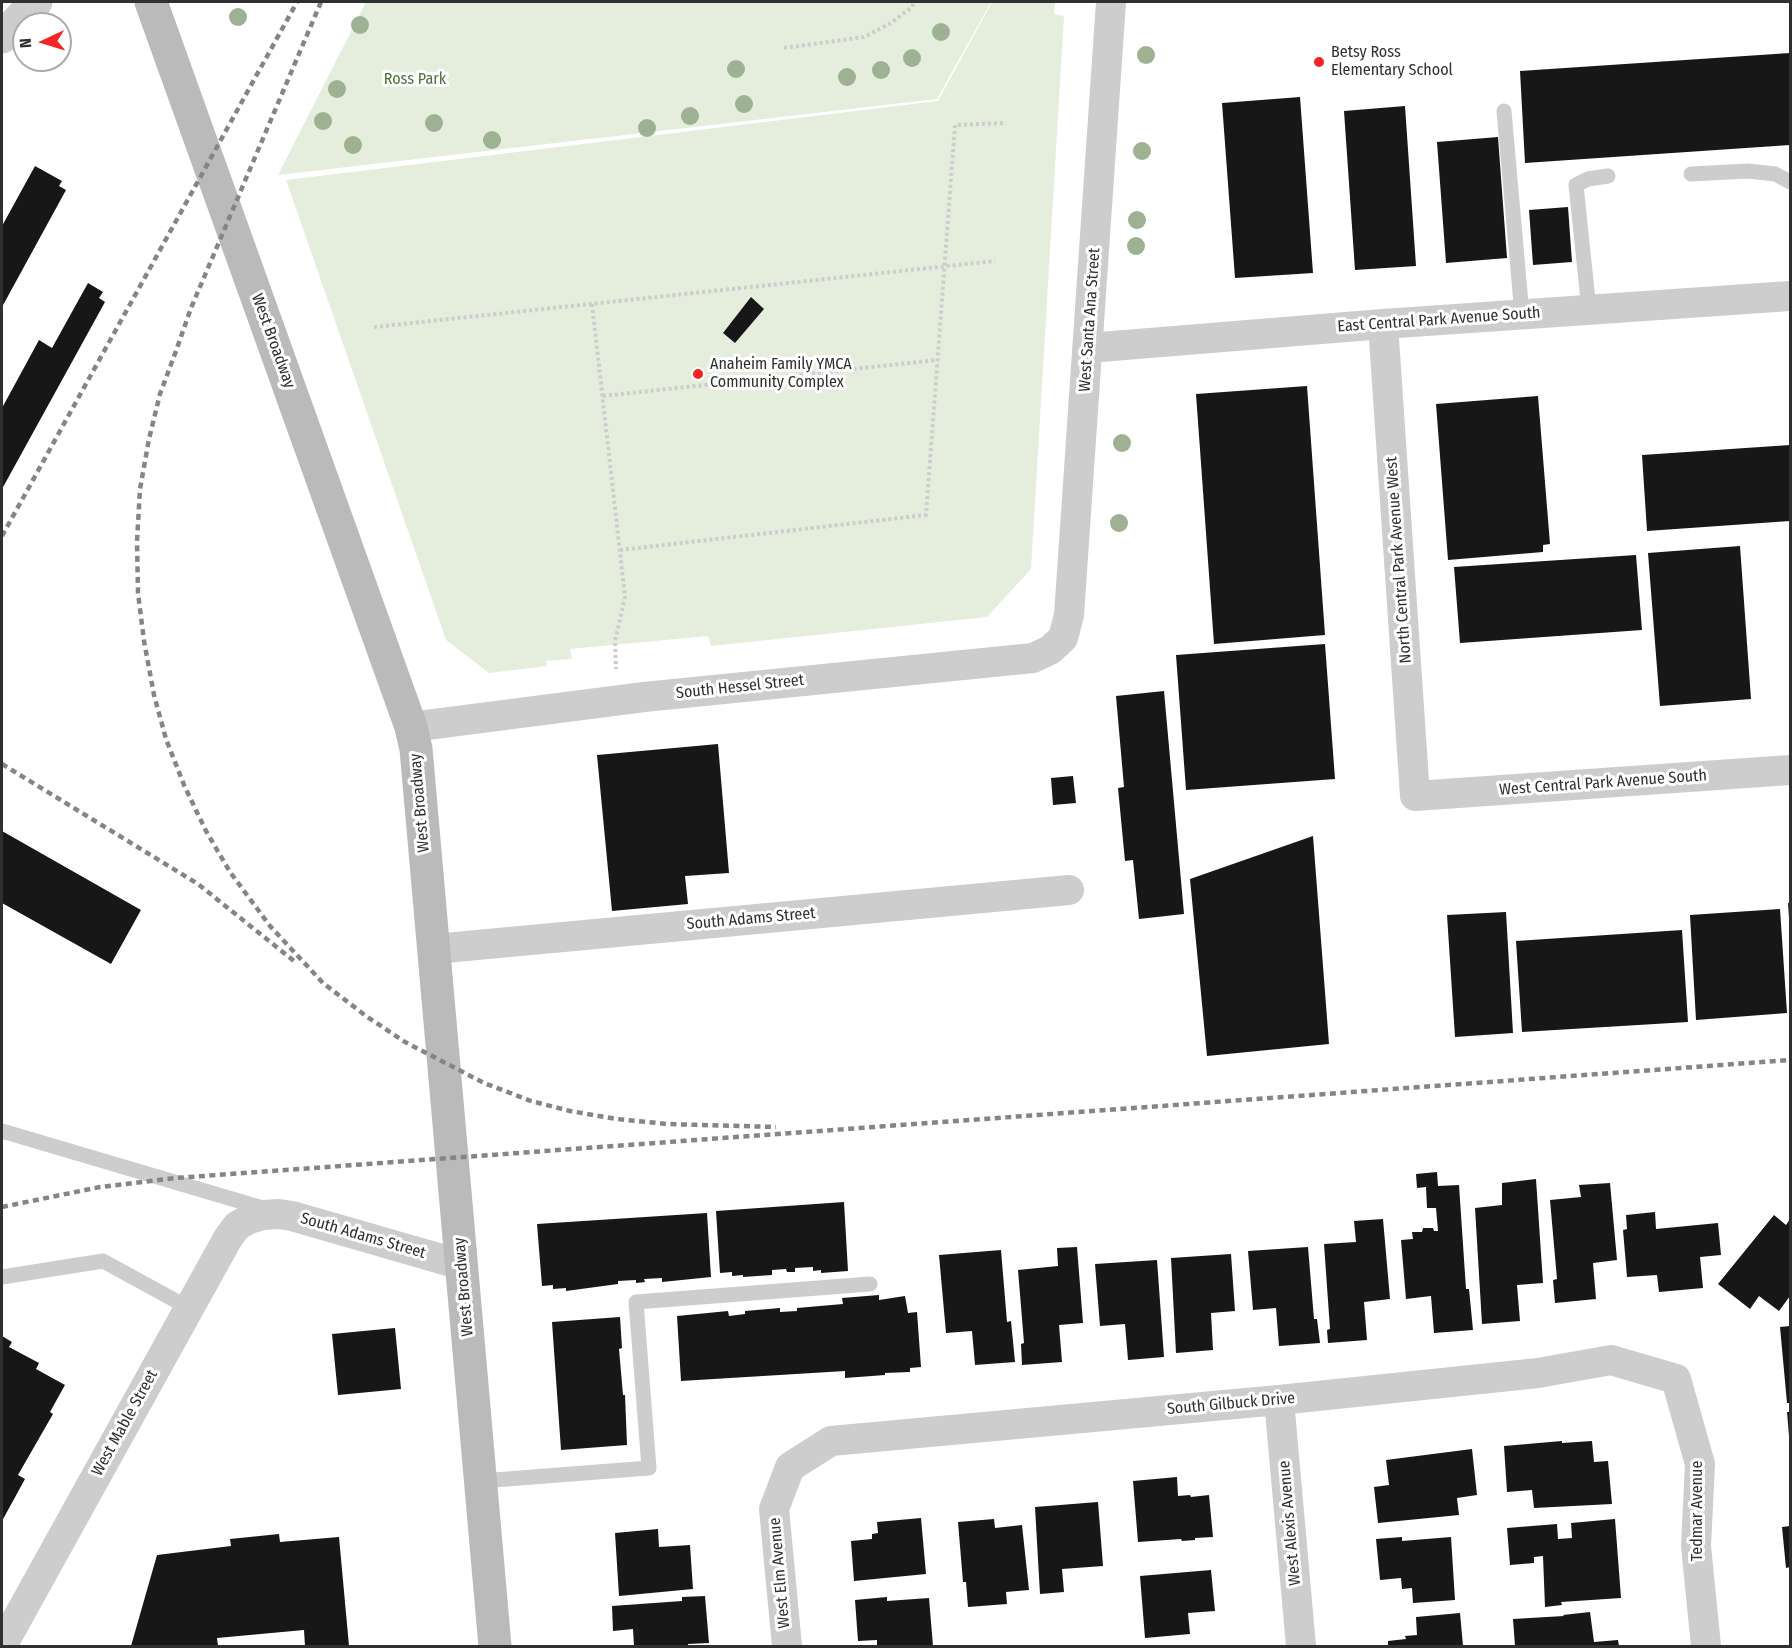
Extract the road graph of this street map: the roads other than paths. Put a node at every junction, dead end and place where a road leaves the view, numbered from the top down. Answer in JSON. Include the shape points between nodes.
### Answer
{"nodes":[{"id":1,"x":36,"y":2,"type":"edge"},
{"id":2,"x":151,"y":2,"type":"edge"},
{"id":3,"x":1111,"y":2,"type":"edge"},
{"id":4,"x":2,"y":37,"type":"edge"},
{"id":5,"x":1504,"y":111,"type":"dead end"},
{"id":6,"x":1691,"y":174,"type":"dead end"},
{"id":7,"x":1608,"y":176,"type":"dead end"},
{"id":8,"x":1791,"y":182,"type":"edge"},
{"id":9,"x":1791,"y":296,"type":"edge"},
{"id":10,"x":1589,"y":310,"type":"junction"},
{"id":11,"x":1522,"y":315,"type":"junction"},
{"id":12,"x":1383,"y":324,"type":"junction"},
{"id":13,"x":1088,"y":348,"type":"junction"},
{"id":14,"x":1063,"y":638,"type":"joint"},
{"id":15,"x":411,"y":727,"type":"junction"},
{"id":16,"x":1791,"y":770,"type":"edge"},
{"id":17,"x":1415,"y":796,"type":"joint"},
{"id":18,"x":1069,"y":890,"type":"dead end"},
{"id":19,"x":434,"y":948,"type":"junction"},
{"id":20,"x":2,"y":1131,"type":"edge"},
{"id":21,"x":278,"y":1216,"type":"junction"},
{"id":22,"x":462,"y":1265,"type":"junction"},
{"id":23,"x":2,"y":1277,"type":"edge"},
{"id":24,"x":870,"y":1284,"type":"dead end"},
{"id":25,"x":189,"y":1308,"type":"junction"},
{"id":26,"x":1676,"y":1379,"type":"joint"},
{"id":27,"x":1279,"y":1400,"type":"junction"},
{"id":28,"x":790,"y":1467,"type":"joint"},
{"id":29,"x":481,"y":1480,"type":"junction"},
{"id":30,"x":2,"y":1647,"type":"edge"},
{"id":31,"x":495,"y":1647,"type":"edge"},
{"id":32,"x":787,"y":1647,"type":"edge"},
{"id":33,"x":1301,"y":1647,"type":"edge"},
{"id":34,"x":1706,"y":1647,"type":"edge"}],
"edges":[{"from":1,"to":4,"type":"street"},
{"from":2,"to":15,"type":"main road","name":"West Broadway"},
{"from":3,"to":13,"type":"street","name":"West Santa Ana Street"},
{"from":5,"to":11,"type":"lane"},
{"from":6,"to":8,"type":"lane","via":[[1748,171],[1775,174]]},
{"from":7,"to":10,"type":"lane","via":[[1576,185]]},
{"from":9,"to":10,"type":"street","name":"East Central Park Avenue South"},
{"from":10,"to":11,"type":"street","name":"East Central Park Avenue South"},
{"from":11,"to":12,"type":"street","name":"East Central Park Avenue South"},
{"from":12,"to":13,"type":"street","name":"East Central Park Avenue South"},
{"from":12,"to":17,"type":"street","name":"North Central Park Avenue West"},
{"from":13,"to":14,"type":"street","name":"West Santa Ana Street","via":[[1069,615]]},
{"from":14,"to":15,"type":"street","name":"South Hessel Street","via":[[1033,658],[644,697]]},
{"from":15,"to":19,"type":"main road","name":"West Broadway"},
{"from":16,"to":17,"type":"street","name":"West Central Park Avenue South"},
{"from":18,"to":19,"type":"street","name":"South Adams Street"},
{"from":19,"to":22,"type":"main road","name":"West Broadway"},
{"from":20,"to":21,"type":"lane"},
{"from":21,"to":22,"type":"street","name":"South Adams Street"},
{"from":21,"to":25,"type":"street","name":"West Mable Street","via":[[249,1219],[237,1226]]},
{"from":22,"to":29,"type":"main road","name":"West Broadway"},
{"from":23,"to":25,"type":"lane","via":[[103,1261]]},
{"from":24,"to":29,"type":"lane","via":[[636,1302],[649,1468]]},
{"from":25,"to":30,"type":"street","name":"West Mable Street"},
{"from":26,"to":27,"type":"street","name":"South Gilbuck Drive","via":[[1611,1360],[1538,1373]]},
{"from":26,"to":34,"type":"street","name":"Tedmar Avenue","via":[[1700,1464],[1696,1546]]},
{"from":27,"to":28,"type":"street","name":"South Gilbuck Drive","via":[[831,1441]]},
{"from":27,"to":33,"type":"street","name":"West Alexis Avenue"},
{"from":28,"to":32,"type":"street","name":"West Elm Avenue","via":[[774,1509]]},
{"from":29,"to":31,"type":"main road","name":"West Broadway"}]}
